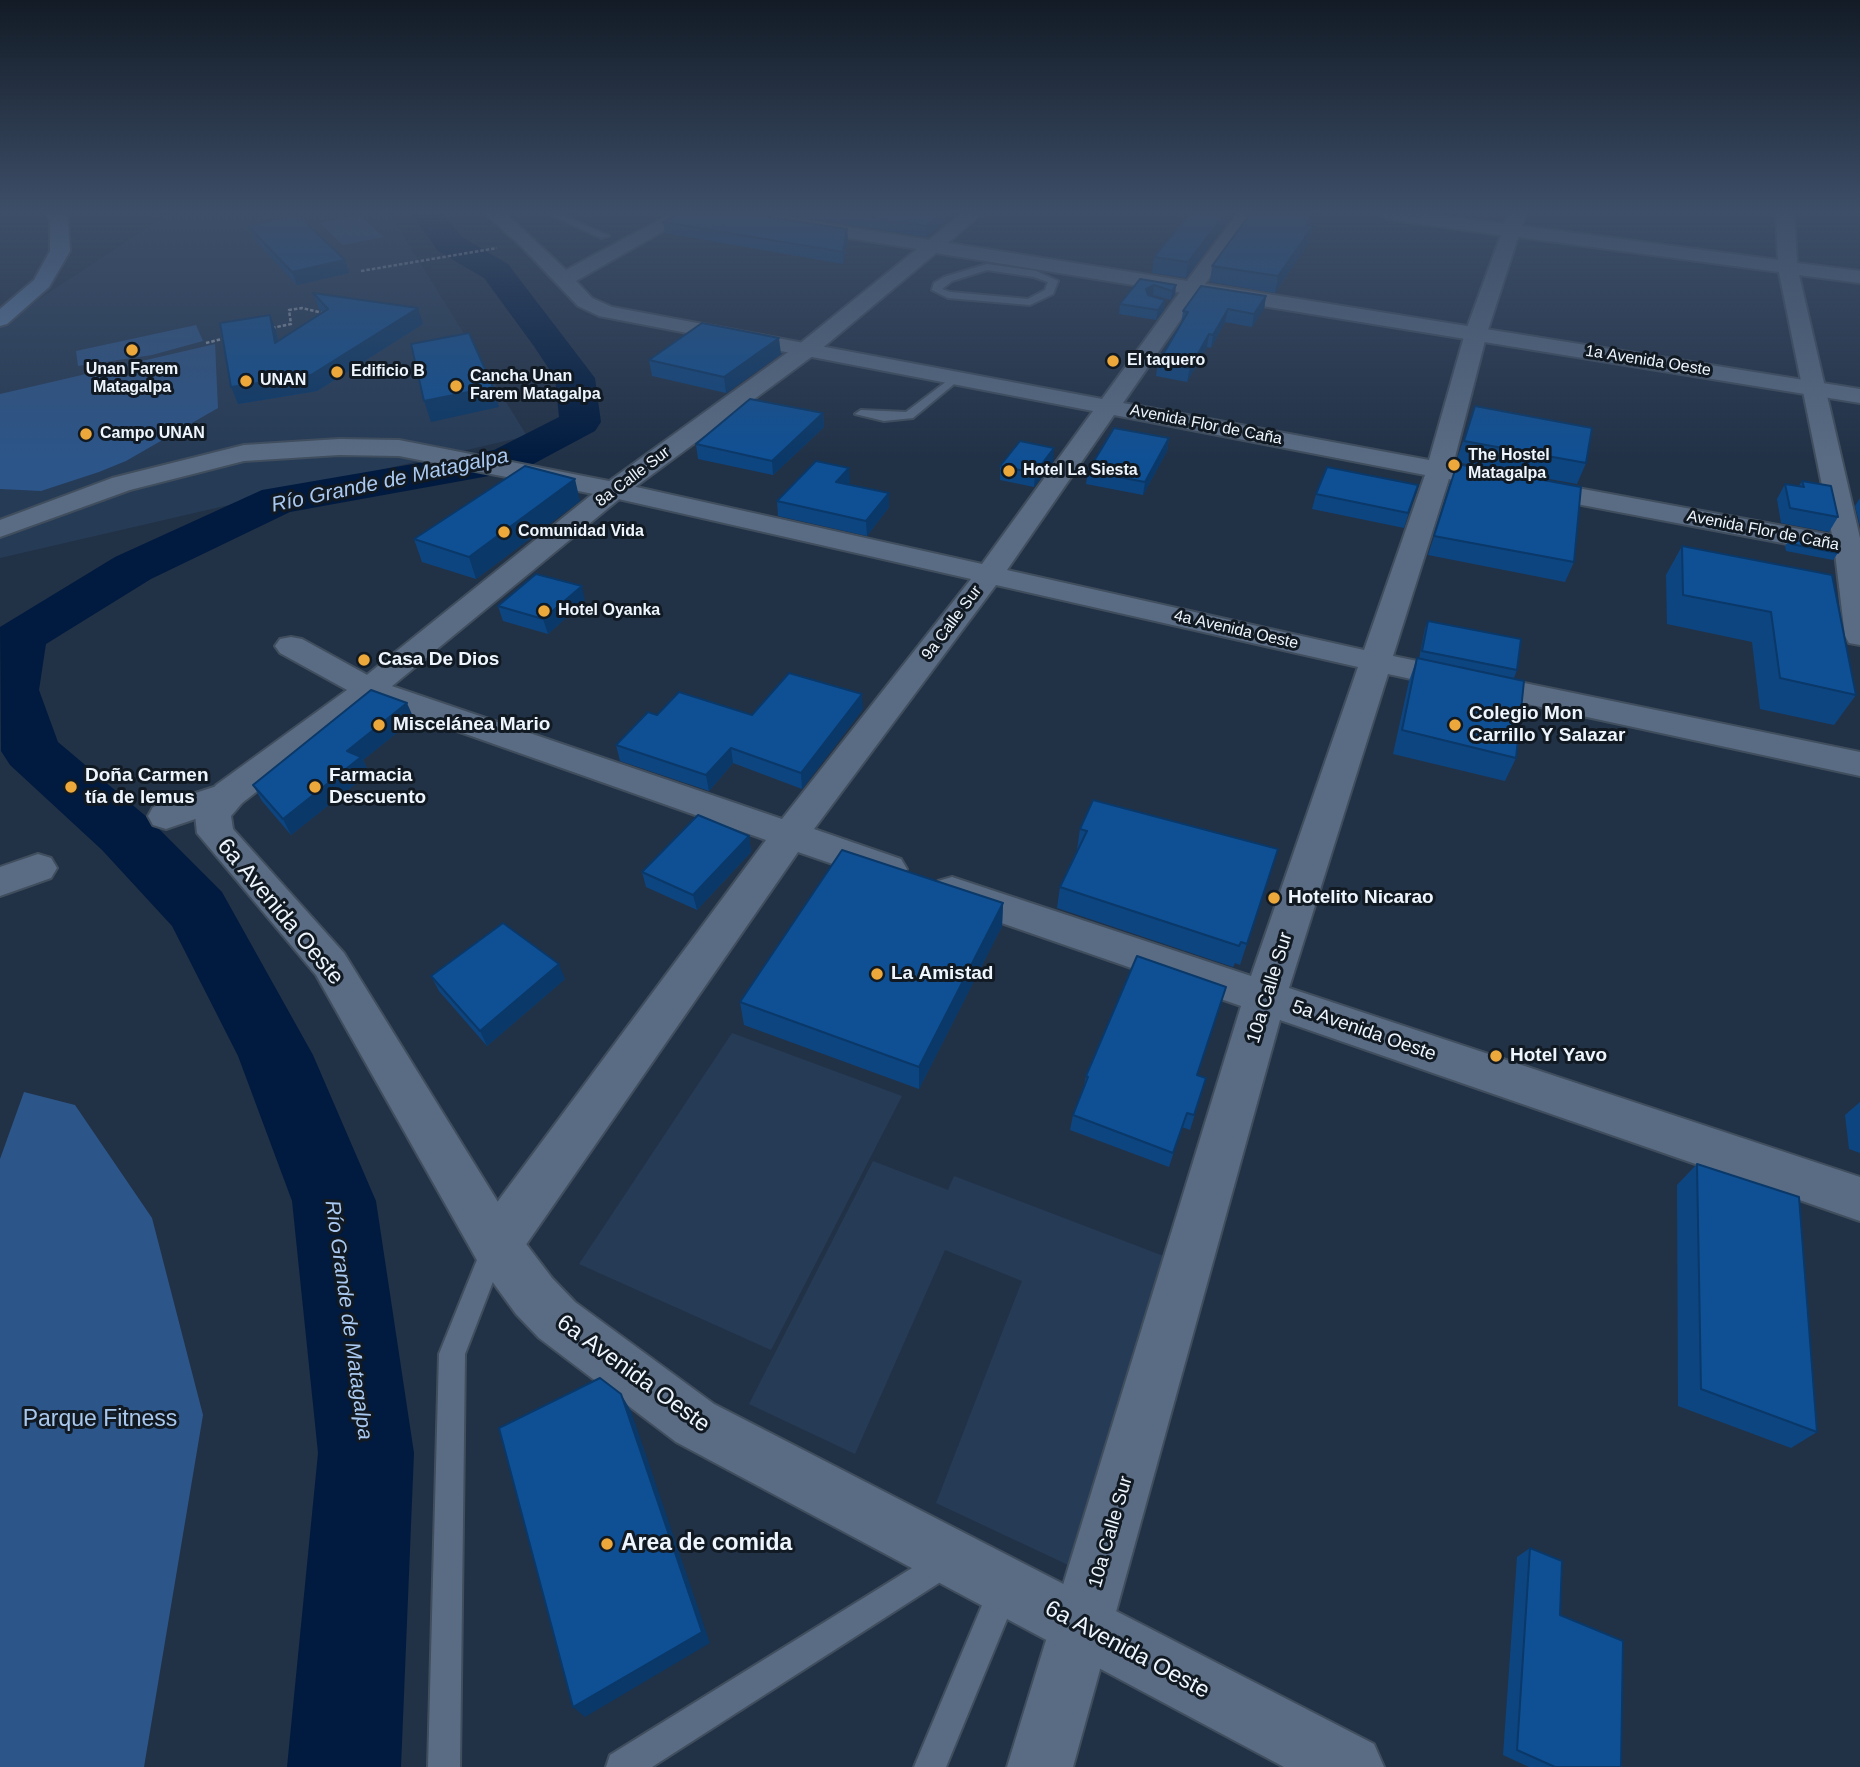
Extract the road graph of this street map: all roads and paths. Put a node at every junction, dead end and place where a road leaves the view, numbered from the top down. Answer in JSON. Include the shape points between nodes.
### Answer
{"nodes":[{"id":1,"x":25,"y":296,"type":"edge"},
{"id":2,"x":579,"y":296,"type":"edge"},
{"id":3,"x":873,"y":296,"type":"edge"},
{"id":4,"x":960,"y":296,"type":"edge"},
{"id":5,"x":1041,"y":296,"type":"edge"},
{"id":6,"x":1184,"y":296,"type":"edge"},
{"id":7,"x":1240,"y":296,"type":"edge"},
{"id":8,"x":1489,"y":296,"type":"edge"},
{"id":9,"x":1794,"y":296,"type":"edge"},
{"id":10,"x":5,"y":312,"type":"edge"},
{"id":11,"x":334,"y":315,"type":"edge"},
{"id":12,"x":267,"y":329,"type":"edge"},
{"id":13,"x":1476,"y":333,"type":"junction"},
{"id":14,"x":230,"y":337,"type":"edge"},
{"id":15,"x":206,"y":343,"type":"dead end"},
{"id":16,"x":806,"y":350,"type":"junction"},
{"id":17,"x":956,"y":378,"type":"junction"},
{"id":18,"x":1813,"y":388,"type":"junction"},
{"id":19,"x":1860,"y":396,"type":"edge"},
{"id":20,"x":1110,"y":407,"type":"junction"},
{"id":21,"x":861,"y":414,"type":"dead end"},
{"id":22,"x":1439,"y":470,"type":"junction"},
{"id":23,"x":614,"y":490,"type":"junction"},
{"id":24,"x":0,"y":529,"type":"edge"},
{"id":25,"x":1854,"y":548,"type":"edge"},
{"id":26,"x":989,"y":575,"type":"junction"},
{"id":27,"x":1860,"y":636,"type":"edge"},
{"id":28,"x":292,"y":646,"type":"dead end"},
{"id":29,"x":1376,"y":662,"type":"junction"},
{"id":30,"x":369,"y":689,"type":"junction"},
{"id":31,"x":1860,"y":764,"type":"edge"},
{"id":32,"x":229,"y":794,"type":"junction"},
{"id":33,"x":166,"y":816,"type":"dead end"},
{"id":34,"x":789,"y":836,"type":"junction"},
{"id":35,"x":38,"y":869,"type":"dead end"},
{"id":36,"x":0,"y":882,"type":"edge"},
{"id":37,"x":1265,"y":998,"type":"junction"},
{"id":38,"x":1860,"y":1199,"type":"edge"},
{"id":39,"x":496,"y":1245,"type":"junction"},
{"id":40,"x":953,"y":1558,"type":"junction"},
{"id":41,"x":1006,"y":1586,"type":"junction"},
{"id":42,"x":1083,"y":1626,"type":"junction"},
{"id":43,"x":444,"y":1767,"type":"edge"},
{"id":44,"x":622,"y":1767,"type":"edge"},
{"id":45,"x":930,"y":1767,"type":"edge"},
{"id":46,"x":1040,"y":1767,"type":"edge"},
{"id":47,"x":1351,"y":1767,"type":"edge"}],
"edges":[{"from":1,"to":10,"type":"main road"},
{"from":2,"to":16,"type":"street","name":"Avenida Flor de Caña","via":[[606,312]]},
{"from":3,"to":16,"type":"street","name":"8a Calle Sur"},
{"from":4,"to":5,"type":"lane","via":[[1030,302]]},
{"from":6,"to":20,"type":"street","name":"9a Calle Sur","via":[[1172,307]]},
{"from":7,"to":13,"type":"street","name":"1a Avenida Oeste"},
{"from":8,"to":13,"type":"street","name":"10a Calle Sur"},
{"from":9,"to":18,"type":"street"},
{"from":11,"to":12,"type":"path","via":[[289,310],[292,324]]},
{"from":13,"to":18,"type":"street","name":"1a Avenida Oeste"},
{"from":13,"to":22,"type":"street","name":"10a Calle Sur"},
{"from":14,"to":15,"type":"path"},
{"from":16,"to":17,"type":"street","name":"Avenida Flor de Caña"},
{"from":16,"to":23,"type":"street","name":"8a Calle Sur"},
{"from":17,"to":20,"type":"street","name":"Avenida Flor de Caña"},
{"from":17,"to":21,"type":"lane","via":[[909,415]]},
{"from":18,"to":19,"type":"street","name":"1a Avenida Oeste"},
{"from":18,"to":25,"type":"street"},
{"from":20,"to":22,"type":"street","name":"Avenida Flor de Caña"},
{"from":20,"to":26,"type":"street","name":"9a Calle Sur"},
{"from":22,"to":25,"type":"street","name":"Avenida Flor de Caña"},
{"from":22,"to":29,"type":"street","name":"10a Calle Sur"},
{"from":23,"to":24,"type":"street","name":"4a Avenida Oeste","via":[[400,447],[244,453],[121,484]]},
{"from":23,"to":26,"type":"street","name":"4a Avenida Oeste"},
{"from":23,"to":30,"type":"street","name":"8a Calle Sur"},
{"from":25,"to":27,"type":"street"},
{"from":26,"to":29,"type":"street","name":"4a Avenida Oeste"},
{"from":26,"to":34,"type":"street","name":"9a Calle Sur"},
{"from":28,"to":30,"type":"street","name":"5a Avenida Oeste"},
{"from":29,"to":31,"type":"street","name":"4a Avenida Oeste"},
{"from":29,"to":37,"type":"street","name":"10a Calle Sur"},
{"from":30,"to":32,"type":"street","name":"8a Calle Sur"},
{"from":30,"to":34,"type":"street","name":"5a Avenida Oeste"},
{"from":32,"to":33,"type":"street"},
{"from":32,"to":39,"type":"street","name":"6a Avenida Oeste","via":[[213,814],[215,833],[330,964]]},
{"from":34,"to":37,"type":"street","name":"5a Avenida Oeste"},
{"from":34,"to":39,"type":"street","name":"9a Calle Sur"},
{"from":35,"to":36,"type":"street"},
{"from":37,"to":38,"type":"street","name":"5a Avenida Oeste"},
{"from":37,"to":42,"type":"street","name":"10a Calle Sur"},
{"from":39,"to":40,"type":"street","name":"6a Avenida Oeste","via":[[557,1320],[695,1423]]},
{"from":39,"to":43,"type":"lane","via":[[452,1354]]},
{"from":40,"to":41,"type":"street","name":"6a Avenida Oeste"},
{"from":40,"to":44,"type":"lane"},
{"from":41,"to":42,"type":"street","name":"6a Avenida Oeste"},
{"from":41,"to":45,"type":"lane"},
{"from":42,"to":46,"type":"street","name":"10a Calle Sur"},
{"from":42,"to":47,"type":"street","name":"6a Avenida Oeste"}]}
